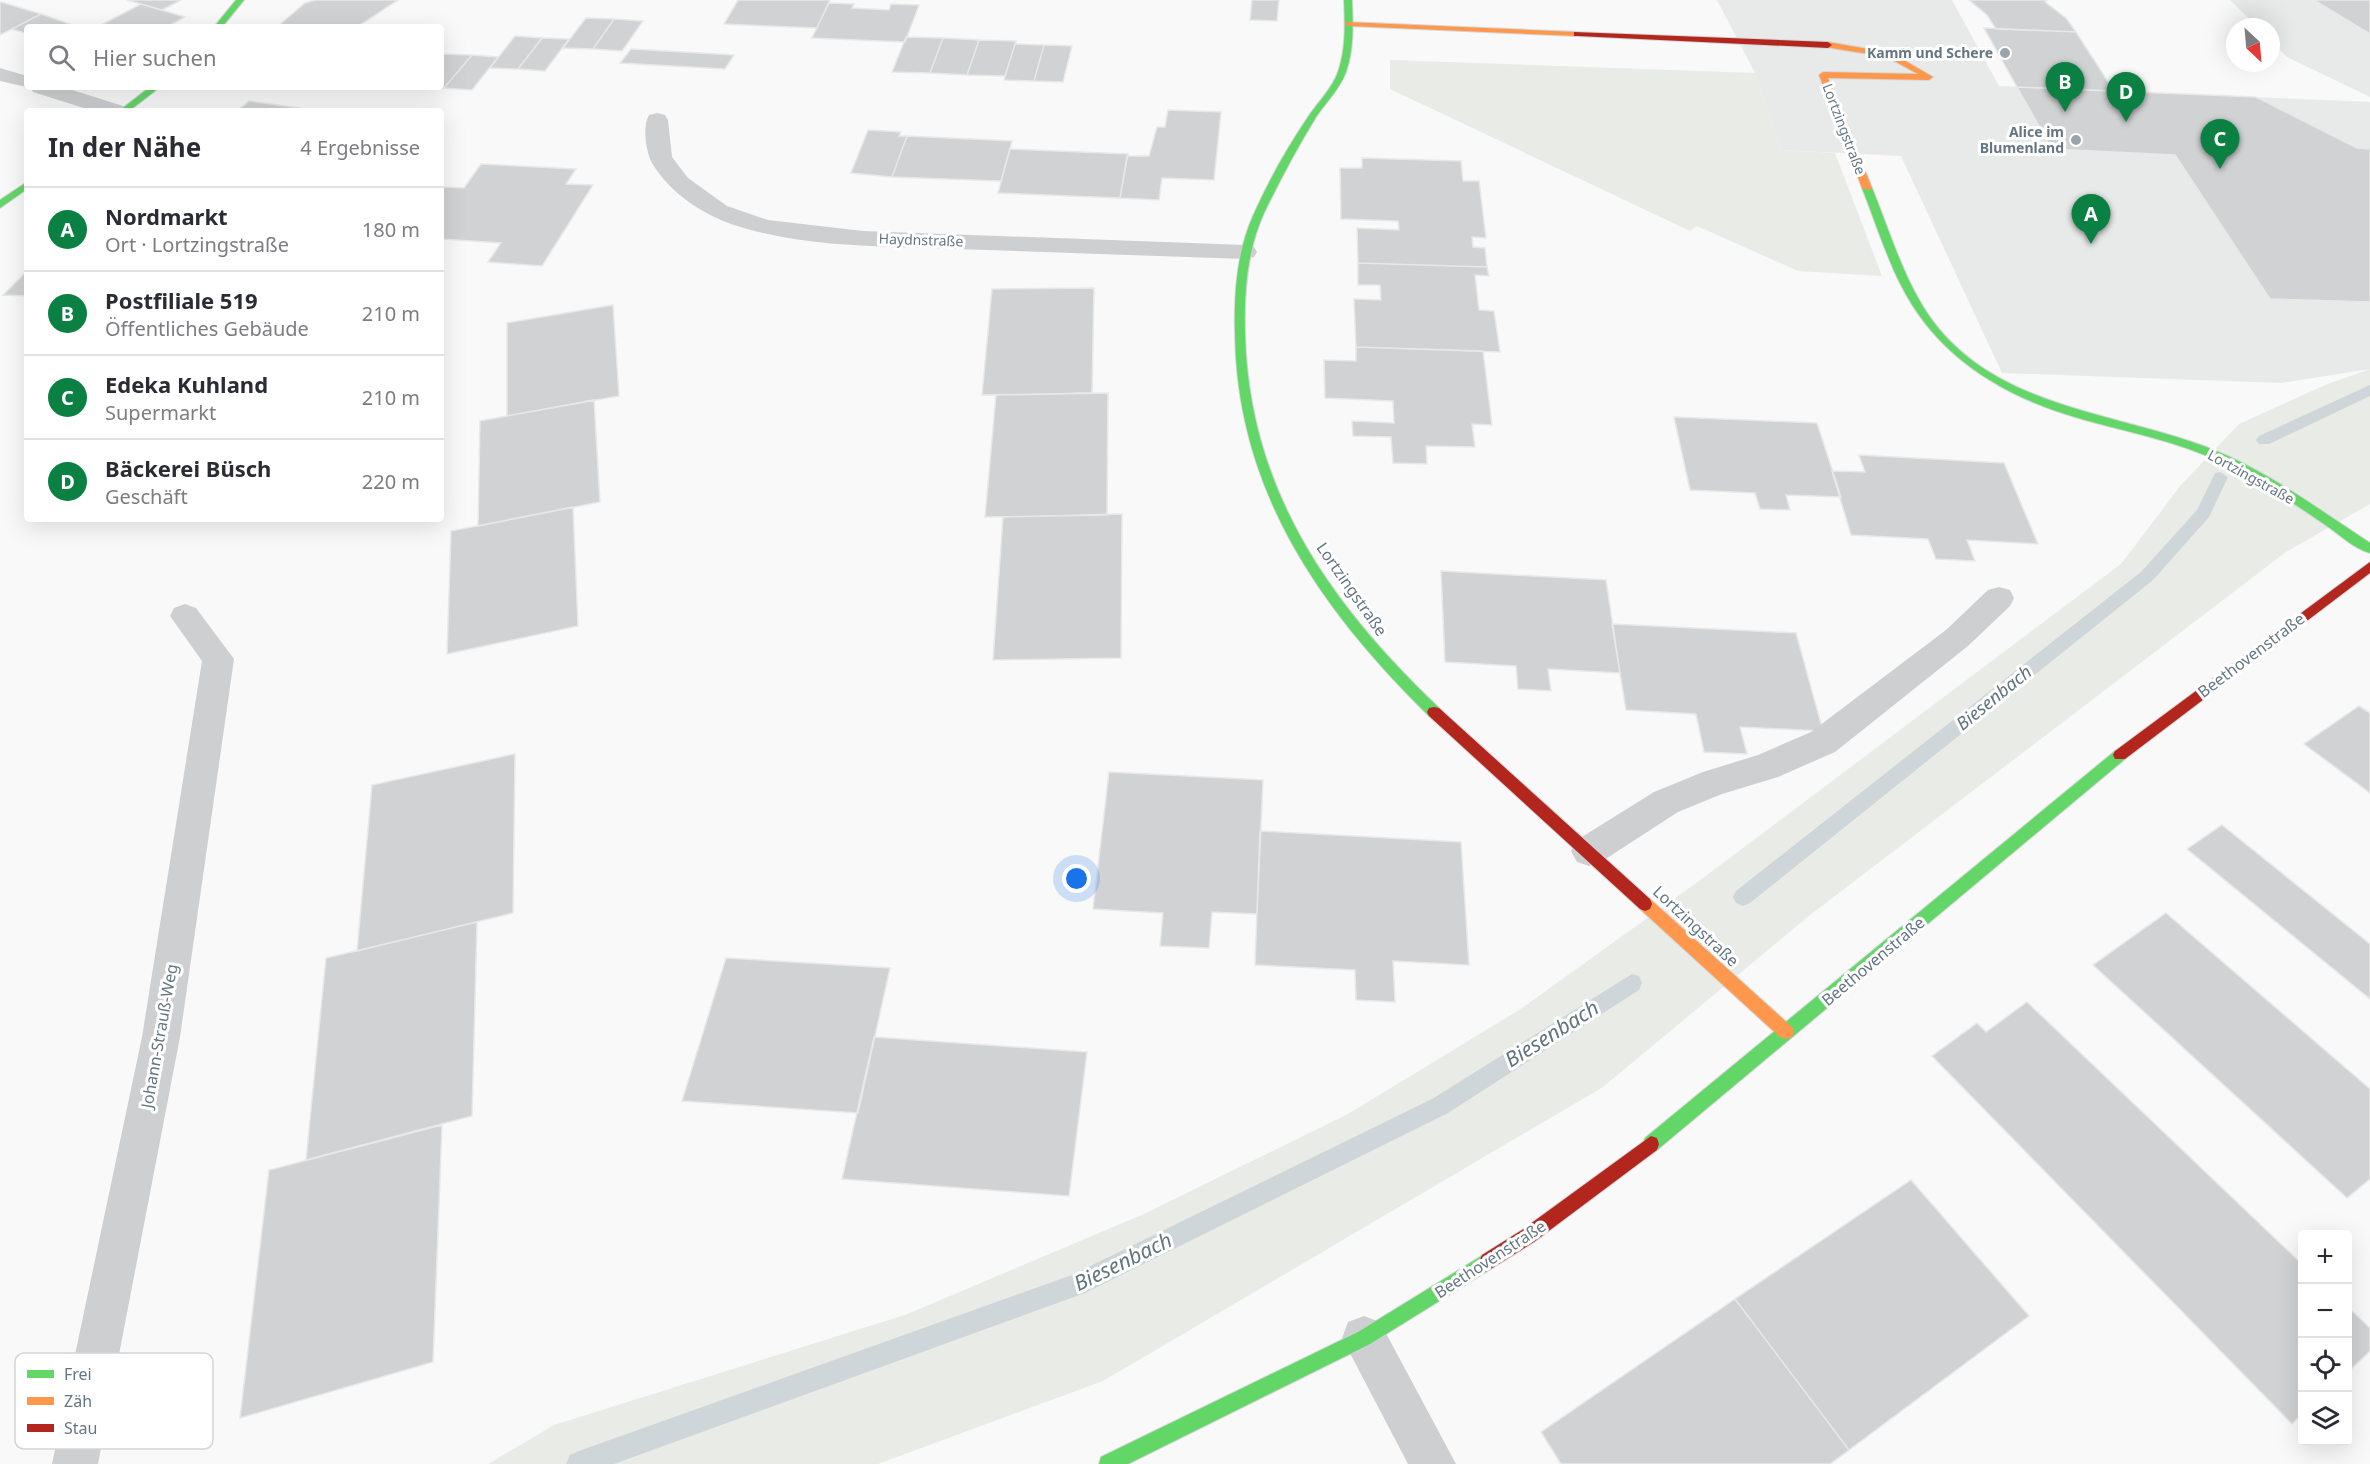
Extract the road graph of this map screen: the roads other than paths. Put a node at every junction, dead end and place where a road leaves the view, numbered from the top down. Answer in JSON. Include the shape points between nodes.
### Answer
{"nodes":[{"id":1,"x":240,"y":0,"type":"edge"},
{"id":2,"x":1348,"y":0,"type":"edge"},
{"id":3,"x":220,"y":24,"type":"edge"},
{"id":4,"x":1349,"y":24,"type":"junction"},
{"id":5,"x":0,"y":74,"type":"edge"},
{"id":6,"x":24,"y":81,"type":"edge"},
{"id":7,"x":50,"y":90,"type":"edge"},
{"id":8,"x":152,"y":90,"type":"edge"},
{"id":9,"x":106,"y":108,"type":"edge"},
{"id":10,"x":127,"y":108,"type":"edge"},
{"id":11,"x":657,"y":120,"type":"dead end"},
{"id":12,"x":24,"y":187,"type":"edge"},
{"id":13,"x":0,"y":205,"type":"edge"},
{"id":14,"x":1245,"y":252,"type":"junction"},
{"id":15,"x":2370,"y":549,"type":"edge"},
{"id":16,"x":2370,"y":567,"type":"edge"},
{"id":17,"x":1999,"y":598,"type":"dead end"},
{"id":18,"x":185,"y":616,"type":"dead end"},
{"id":19,"x":1589,"y":851,"type":"junction"},
{"id":20,"x":1786,"y":1032,"type":"junction"},
{"id":21,"x":1364,"y":1338,"type":"junction"},
{"id":22,"x":97,"y":1353,"type":"edge"},
{"id":23,"x":78,"y":1449,"type":"edge"},
{"id":24,"x":75,"y":1464,"type":"edge"},
{"id":25,"x":1108,"y":1464,"type":"edge"},
{"id":26,"x":1433,"y":1464,"type":"edge"}],
"edges":[{"from":1,"to":3,"type":"street"},
{"from":2,"to":4,"type":"street","name":"Lortzingstraße"},
{"from":4,"to":14,"type":"street","name":"Lortzingstraße","via":[[1346,55],[1337,84],[1314,112],[1257,218]]},
{"from":4,"to":15,"type":"street","name":"Lortzingstraße","via":[[1813,44],[1859,49],[1902,60],[1929,77],[1823,75],[1906,286],[1919,313],[1936,334],[1991,379],[2029,398],[2223,458]]},
{"from":5,"to":6,"type":"street"},
{"from":7,"to":9,"type":"street"},
{"from":8,"to":10,"type":"street"},
{"from":11,"to":14,"type":"street","name":"Haydnstraße","via":[[659,153],[666,168],[690,193],[749,222],[804,234],[863,238]]},
{"from":12,"to":13,"type":"street"},
{"from":14,"to":19,"type":"street","name":"Lortzingstraße","via":[[1239,301],[1241,378],[1253,440],[1278,501],[1310,560],[1370,645],[1423,702]]},
{"from":16,"to":20,"type":"street","name":"Beethovenstraße","via":[[2090,778]]},
{"from":17,"to":19,"type":"street","via":[[1958,638],[1823,742],[1766,767],[1666,802]]},
{"from":18,"to":22,"type":"street","name":"Johann-Strauß-Weg","via":[[218,659],[160,1037]]},
{"from":19,"to":20,"type":"street","name":"Lortzingstraße"},
{"from":20,"to":21,"type":"street","name":"Beethovenstraße","via":[[1621,1169],[1528,1236]]},
{"from":21,"to":25,"type":"street","name":"Beethovenstraße"},
{"from":21,"to":26,"type":"street"},
{"from":23,"to":24,"type":"street","name":"Johann-Strauß-Weg"}]}
